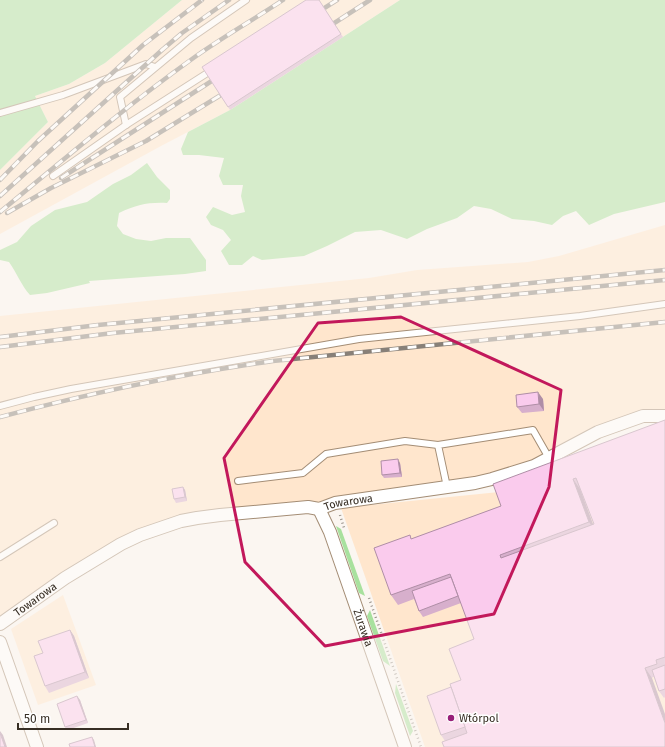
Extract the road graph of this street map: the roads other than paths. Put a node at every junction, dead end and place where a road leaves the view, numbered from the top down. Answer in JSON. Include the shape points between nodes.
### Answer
{"nodes":[{"id":1,"x":246,"y":0,"type":"edge"},
{"id":2,"x":221,"y":65,"type":"edge"},
{"id":3,"x":155,"y":67,"type":"junction"},
{"id":4,"x":0,"y":113,"type":"edge"},
{"id":5,"x":126,"y":125,"type":"junction"},
{"id":6,"x":53,"y":176,"type":"dead end"},
{"id":7,"x":665,"y":304,"type":"edge"},
{"id":8,"x":0,"y":406,"type":"edge"},
{"id":9,"x":665,"y":416,"type":"edge"},
{"id":10,"x":438,"y":445,"type":"junction"},
{"id":11,"x":549,"y":458,"type":"junction"},
{"id":12,"x":238,"y":481,"type":"dead end"},
{"id":13,"x":447,"y":487,"type":"junction"},
{"id":14,"x":319,"y":509,"type":"junction"},
{"id":15,"x":54,"y":523,"type":"dead end"},
{"id":16,"x":0,"y":557,"type":"edge"},
{"id":17,"x":0,"y":624,"type":"edge"},
{"id":18,"x":0,"y":642,"type":"edge"},
{"id":19,"x":37,"y":747,"type":"edge"},
{"id":20,"x":405,"y":747,"type":"edge"}],
"edges":[{"from":1,"to":3,"type":"lane","via":[[191,38]]},
{"from":2,"to":5,"type":"lane"},
{"from":3,"to":4,"type":"lane","via":[[146,64],[63,95]]},
{"from":3,"to":5,"type":"lane","via":[[120,97]]},
{"from":5,"to":6,"type":"lane"},
{"from":7,"to":8,"type":"lane","via":[[580,316],[359,339],[71,389]]},
{"from":9,"to":11,"type":"street","name":"Towarowa","via":[[643,416],[598,432]]},
{"from":10,"to":11,"type":"lane","via":[[533,430]]},
{"from":10,"to":12,"type":"lane","via":[[405,441],[326,454],[302,473]]},
{"from":10,"to":13,"type":"lane"},
{"from":11,"to":13,"type":"street","name":"Towarowa","via":[[534,466],[492,479]]},
{"from":13,"to":14,"type":"street","name":"Towarowa","via":[[335,503]]},
{"from":14,"to":17,"type":"street","name":"Towarowa","via":[[308,507],[202,517],[140,536],[121,544],[65,578]]},
{"from":14,"to":20,"type":"street","name":"Żurawia","via":[[330,532]]},
{"from":15,"to":16,"type":"lane"},
{"from":18,"to":19,"type":"street"}]}
